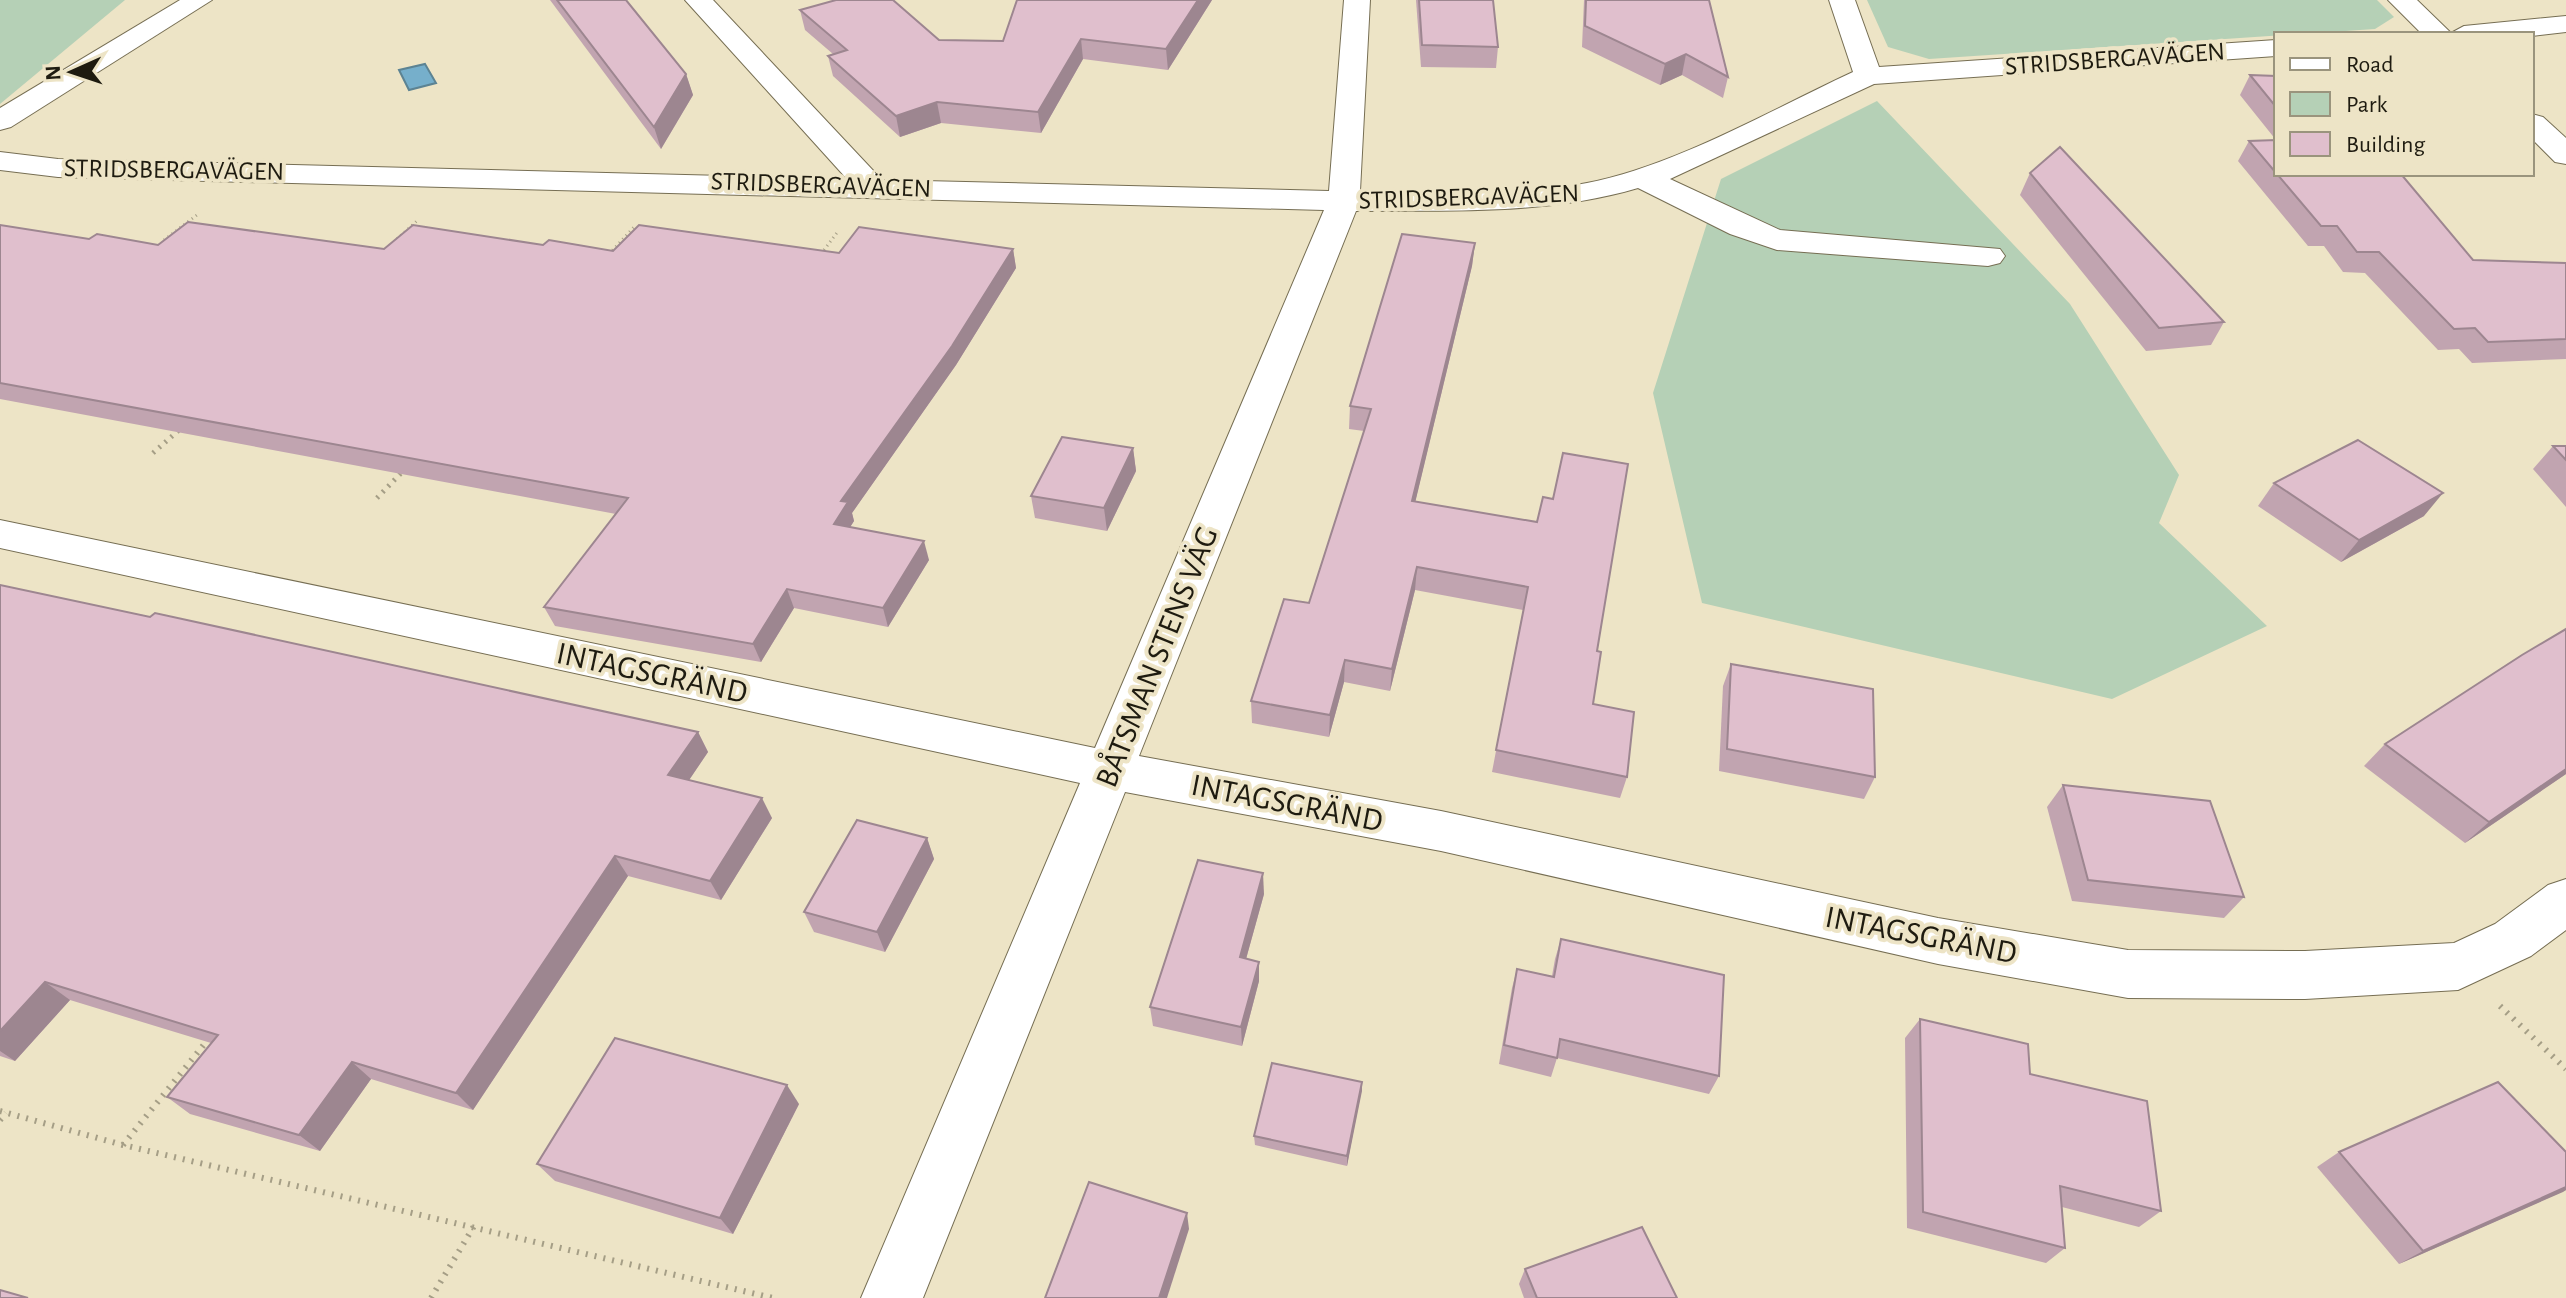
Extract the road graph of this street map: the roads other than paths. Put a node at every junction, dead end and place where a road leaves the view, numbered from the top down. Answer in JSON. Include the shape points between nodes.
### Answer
{"nodes":[{"id":1,"x":199,"y":0,"type":"edge"},
{"id":2,"x":698,"y":0,"type":"edge"},
{"id":3,"x":1357,"y":0,"type":"edge"},
{"id":4,"x":1842,"y":0,"type":"edge"},
{"id":5,"x":2401,"y":0,"type":"edge"},
{"id":6,"x":2566,"y":24,"type":"edge"},
{"id":7,"x":2436,"y":32,"type":"edge"},
{"id":8,"x":2484,"y":32,"type":"edge"},
{"id":9,"x":2274,"y":48,"type":"edge"},
{"id":10,"x":1868,"y":76,"type":"junction"},
{"id":11,"x":0,"y":121,"type":"edge"},
{"id":12,"x":2534,"y":125,"type":"edge"},
{"id":13,"x":2566,"y":155,"type":"edge"},
{"id":14,"x":0,"y":161,"type":"edge"},
{"id":15,"x":1641,"y":178,"type":"junction"},
{"id":16,"x":871,"y":186,"type":"junction"},
{"id":17,"x":1344,"y":201,"type":"junction"},
{"id":18,"x":1988,"y":256,"type":"dead end"},
{"id":19,"x":0,"y":534,"type":"edge"},
{"id":20,"x":1111,"y":770,"type":"junction"},
{"id":21,"x":2566,"y":901,"type":"edge"},
{"id":22,"x":892,"y":1298,"type":"edge"}],
"edges":[{"from":1,"to":11,"type":"street"},
{"from":2,"to":16,"type":"street"},
{"from":3,"to":17,"type":"street","name":"BÅTSMAN STENS VÄG"},
{"from":4,"to":10,"type":"street"},
{"from":5,"to":7,"type":"street"},
{"from":6,"to":8,"type":"street"},
{"from":9,"to":10,"type":"street","name":"STRIDSBERGAVÄGEN"},
{"from":10,"to":15,"type":"street","name":"STRIDSBERGAVÄGEN"},
{"from":12,"to":13,"type":"street"},
{"from":14,"to":16,"type":"street","name":"STRIDSBERGAVÄGEN","via":[[58,168]]},
{"from":15,"to":17,"type":"street","name":"STRIDSBERGAVÄGEN","via":[[1588,193],[1504,200]]},
{"from":15,"to":18,"type":"street","via":[[1681,194],[1744,232],[1777,240]]},
{"from":16,"to":17,"type":"street","name":"STRIDSBERGAVÄGEN"},
{"from":17,"to":20,"type":"street","name":"BÅTSMAN STENS VÄG"},
{"from":19,"to":20,"type":"street","name":"INTAGSGRÄND"},
{"from":20,"to":21,"type":"street","name":"INTAGSGRÄND","via":[[1441,831],[1938,941],[2128,974],[2305,975],[2458,966],[2513,940]]},
{"from":20,"to":22,"type":"street","name":"BÅTSMAN STENS VÄG"}]}
